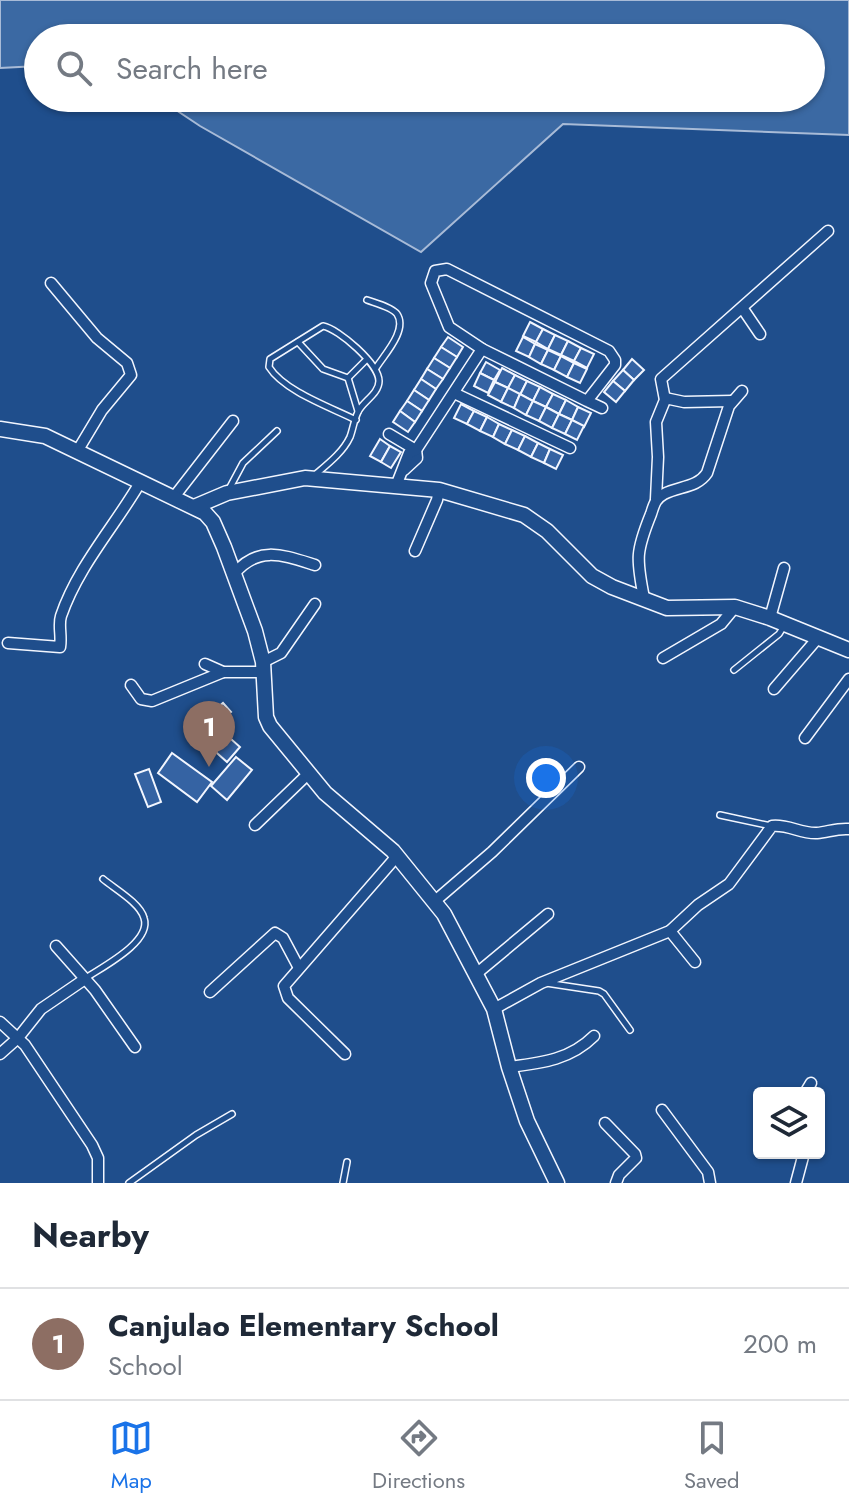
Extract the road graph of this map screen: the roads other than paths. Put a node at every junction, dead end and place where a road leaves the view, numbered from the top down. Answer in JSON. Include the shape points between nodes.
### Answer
{"nodes":[{"id":1,"x":828,"y":231,"type":"dead end"},
{"id":2,"x":51,"y":283,"type":"dead end"},
{"id":3,"x":367,"y":300,"type":"dead end"},
{"id":4,"x":743,"y":309,"type":"junction"},
{"id":5,"x":760,"y":334,"type":"dead end"},
{"id":6,"x":298,"y":342,"type":"junction"},
{"id":7,"x":482,"y":349,"type":"junction"},
{"id":8,"x":366,"y":360,"type":"junction"},
{"id":9,"x":376,"y":368,"type":"junction"},
{"id":10,"x":348,"y":378,"type":"junction"},
{"id":11,"x":742,"y":391,"type":"dead end"},
{"id":12,"x":454,"y":393,"type":"junction"},
{"id":13,"x":665,"y":398,"type":"junction"},
{"id":14,"x":587,"y":401,"type":"junction"},
{"id":15,"x":732,"y":401,"type":"junction"},
{"id":16,"x":602,"y":408,"type":"dead end"},
{"id":17,"x":358,"y":411,"type":"junction"},
{"id":18,"x":356,"y":420,"type":"junction"},
{"id":19,"x":233,"y":421,"type":"dead end"},
{"id":20,"x":0,"y":429,"type":"edge"},
{"id":21,"x":277,"y":431,"type":"dead end"},
{"id":22,"x":389,"y":434,"type":"dead end"},
{"id":23,"x":570,"y":448,"type":"dead end"},
{"id":24,"x":78,"y":450,"type":"junction"},
{"id":25,"x":416,"y":450,"type":"junction"},
{"id":26,"x":312,"y":478,"type":"junction"},
{"id":27,"x":141,"y":481,"type":"junction"},
{"id":28,"x":396,"y":486,"type":"junction"},
{"id":29,"x":439,"y":490,"type":"junction"},
{"id":30,"x":227,"y":493,"type":"junction"},
{"id":31,"x":174,"y":497,"type":"junction"},
{"id":32,"x":656,"y":499,"type":"junction"},
{"id":33,"x":194,"y":507,"type":"junction"},
{"id":34,"x":415,"y":551,"type":"dead end"},
{"id":35,"x":315,"y":565,"type":"dead end"},
{"id":36,"x":784,"y":568,"type":"dead end"},
{"id":37,"x":234,"y":574,"type":"junction"},
{"id":38,"x":644,"y":598,"type":"junction"},
{"id":39,"x":315,"y":604,"type":"dead end"},
{"id":40,"x":735,"y":607,"type":"junction"},
{"id":41,"x":770,"y":618,"type":"junction"},
{"id":42,"x":785,"y":625,"type":"junction"},
{"id":43,"x":817,"y":639,"type":"junction"},
{"id":44,"x":8,"y":643,"type":"dead end"},
{"id":45,"x":849,"y":650,"type":"edge"},
{"id":46,"x":663,"y":658,"type":"dead end"},
{"id":47,"x":205,"y":664,"type":"dead end"},
{"id":48,"x":262,"y":667,"type":"junction"},
{"id":49,"x":734,"y":670,"type":"dead end"},
{"id":50,"x":223,"y":672,"type":"junction"},
{"id":51,"x":849,"y":679,"type":"edge"},
{"id":52,"x":131,"y":685,"type":"dead end"},
{"id":53,"x":774,"y":689,"type":"dead end"},
{"id":54,"x":805,"y":738,"type":"dead end"},
{"id":55,"x":579,"y":767,"type":"dead end"},
{"id":56,"x":308,"y":774,"type":"junction"},
{"id":57,"x":720,"y":815,"type":"dead end"},
{"id":58,"x":255,"y":825,"type":"dead end"},
{"id":59,"x":772,"y":826,"type":"junction"},
{"id":60,"x":849,"y":829,"type":"edge"},
{"id":61,"x":397,"y":856,"type":"junction"},
{"id":62,"x":103,"y":879,"type":"dead end"},
{"id":63,"x":435,"y":901,"type":"junction"},
{"id":64,"x":548,"y":914,"type":"dead end"},
{"id":65,"x":670,"y":931,"type":"junction"},
{"id":66,"x":56,"y":946,"type":"dead end"},
{"id":67,"x":695,"y":962,"type":"dead end"},
{"id":68,"x":299,"y":968,"type":"junction"},
{"id":69,"x":476,"y":974,"type":"junction"},
{"id":70,"x":85,"y":979,"type":"junction"},
{"id":71,"x":541,"y":983,"type":"junction"},
{"id":72,"x":210,"y":992,"type":"dead end"},
{"id":73,"x":494,"y":1009,"type":"junction"},
{"id":74,"x":0,"y":1022,"type":"edge"},
{"id":75,"x":630,"y":1030,"type":"dead end"},
{"id":76,"x":594,"y":1036,"type":"dead end"},
{"id":77,"x":18,"y":1038,"type":"junction"},
{"id":78,"x":135,"y":1047,"type":"dead end"},
{"id":79,"x":0,"y":1054,"type":"edge"},
{"id":80,"x":345,"y":1054,"type":"dead end"},
{"id":81,"x":509,"y":1067,"type":"junction"},
{"id":82,"x":662,"y":1110,"type":"dead end"},
{"id":83,"x":232,"y":1114,"type":"dead end"},
{"id":84,"x":605,"y":1123,"type":"dead end"},
{"id":85,"x":802,"y":1159,"type":"edge"},
{"id":86,"x":347,"y":1162,"type":"dead end"},
{"id":87,"x":98,"y":1183,"type":"edge"},
{"id":88,"x":129,"y":1183,"type":"edge"},
{"id":89,"x":343,"y":1183,"type":"edge"},
{"id":90,"x":557,"y":1183,"type":"edge"},
{"id":91,"x":616,"y":1183,"type":"edge"},
{"id":92,"x":710,"y":1183,"type":"edge"},
{"id":93,"x":796,"y":1183,"type":"edge"}],
"edges":[{"from":1,"to":4,"type":"street"},
{"from":2,"to":24,"type":"street","via":[[97,338],[127,363],[131,375]]},
{"from":3,"to":9,"type":"lane","via":[[392,310],[400,323]]},
{"from":4,"to":5,"type":"street"},
{"from":4,"to":13,"type":"street","via":[[665,374]]},
{"from":6,"to":8,"type":"lane","via":[[328,327]]},
{"from":6,"to":10,"type":"lane","via":[[323,369]]},
{"from":6,"to":18,"type":"lane","via":[[270,359],[273,374]]},
{"from":7,"to":12,"type":"street"},
{"from":7,"to":14,"type":"street"},
{"from":7,"to":14,"type":"street","via":[[445,322],[431,283],[435,271],[447,269],[609,351],[615,365]]},
{"from":8,"to":9,"type":"lane"},
{"from":8,"to":10,"type":"lane"},
{"from":9,"to":17,"type":"lane","via":[[377,388]]},
{"from":10,"to":17,"type":"lane"},
{"from":11,"to":15,"type":"street"},
{"from":12,"to":23,"type":"street"},
{"from":12,"to":25,"type":"street"},
{"from":13,"to":15,"type":"street"},
{"from":13,"to":32,"type":"street","via":[[656,422]]},
{"from":14,"to":16,"type":"street"},
{"from":15,"to":32,"type":"street","via":[[701,481]]},
{"from":17,"to":18,"type":"lane"},
{"from":18,"to":26,"type":"lane","via":[[345,446]]},
{"from":19,"to":31,"type":"street"},
{"from":20,"to":24,"type":"street","via":[[45,436]]},
{"from":21,"to":30,"type":"lane","via":[[243,463]]},
{"from":22,"to":25,"type":"street"},
{"from":24,"to":27,"type":"street"},
{"from":25,"to":28,"type":"street","via":[[417,458]]},
{"from":26,"to":28,"type":"street"},
{"from":26,"to":30,"type":"street"},
{"from":27,"to":31,"type":"street"},
{"from":27,"to":44,"type":"street","via":[[75,586],[60,619],[60,647]]},
{"from":28,"to":29,"type":"street"},
{"from":29,"to":34,"type":"street"},
{"from":29,"to":38,"type":"street","via":[[524,515],[592,576]]},
{"from":30,"to":33,"type":"street"},
{"from":31,"to":33,"type":"street"},
{"from":32,"to":38,"type":"street","via":[[638,551]]},
{"from":33,"to":37,"type":"street","via":[[213,522]]},
{"from":35,"to":37,"type":"street","via":[[269,554],[251,558]]},
{"from":36,"to":41,"type":"street"},
{"from":37,"to":48,"type":"street"},
{"from":38,"to":40,"type":"street","via":[[667,608]]},
{"from":39,"to":48,"type":"street","via":[[281,653]]},
{"from":40,"to":41,"type":"street"},
{"from":40,"to":46,"type":"street","via":[[721,624]]},
{"from":41,"to":42,"type":"street"},
{"from":42,"to":43,"type":"street"},
{"from":42,"to":49,"type":"lane"},
{"from":43,"to":45,"type":"street"},
{"from":43,"to":53,"type":"street"},
{"from":47,"to":50,"type":"street"},
{"from":48,"to":50,"type":"street"},
{"from":48,"to":56,"type":"street","via":[[266,717]]},
{"from":50,"to":52,"type":"street","via":[[152,701],[141,699]]},
{"from":51,"to":54,"type":"street"},
{"from":55,"to":63,"type":"street"},
{"from":56,"to":58,"type":"street"},
{"from":56,"to":61,"type":"street"},
{"from":57,"to":59,"type":"lane"},
{"from":59,"to":60,"type":"street","via":[[816,833]]},
{"from":59,"to":65,"type":"street","via":[[729,884]]},
{"from":61,"to":63,"type":"street"},
{"from":61,"to":68,"type":"street"},
{"from":62,"to":70,"type":"lane","via":[[135,906],[144,917],[144,928],[137,944]]},
{"from":63,"to":69,"type":"street"},
{"from":64,"to":69,"type":"street"},
{"from":65,"to":67,"type":"street"},
{"from":65,"to":71,"type":"street"},
{"from":66,"to":70,"type":"street"},
{"from":68,"to":72,"type":"street","via":[[275,933]]},
{"from":68,"to":80,"type":"street","via":[[284,986],[288,998]]},
{"from":69,"to":73,"type":"street"},
{"from":70,"to":77,"type":"street","via":[[41,1009]]},
{"from":70,"to":78,"type":"street"},
{"from":71,"to":73,"type":"street"},
{"from":71,"to":75,"type":"lane","via":[[599,991]]},
{"from":73,"to":81,"type":"street"},
{"from":74,"to":77,"type":"street"},
{"from":76,"to":81,"type":"street","via":[[555,1061]]},
{"from":77,"to":79,"type":"street"},
{"from":77,"to":87,"type":"street","via":[[92,1145]]},
{"from":81,"to":90,"type":"street","via":[[527,1121]]},
{"from":82,"to":92,"type":"street","via":[[708,1172]]},
{"from":83,"to":88,"type":"lane"},
{"from":84,"to":91,"type":"street","via":[[636,1158]]},
{"from":85,"to":93,"type":"street"},
{"from":86,"to":89,"type":"lane"}]}
